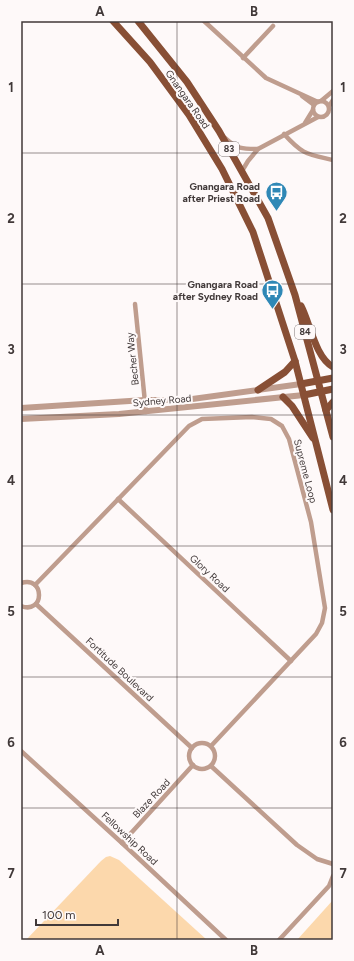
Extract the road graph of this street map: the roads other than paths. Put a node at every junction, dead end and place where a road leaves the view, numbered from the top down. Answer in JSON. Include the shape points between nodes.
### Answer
{"nodes":[{"id":1,"x":113,"y":21,"type":"edge"},
{"id":2,"x":138,"y":21,"type":"edge"},
{"id":3,"x":204,"y":21,"type":"edge"},
{"id":4,"x":273,"y":26,"type":"dead end"},
{"id":5,"x":243,"y":58,"type":"junction"},
{"id":6,"x":333,"y":91,"type":"edge"},
{"id":7,"x":297,"y":93,"type":"junction"},
{"id":8,"x":333,"y":100,"type":"edge"},
{"id":9,"x":320,"y":102,"type":"junction"},
{"id":10,"x":329,"y":106,"type":"junction"},
{"id":11,"x":313,"y":108,"type":"junction"},
{"id":12,"x":318,"y":117,"type":"junction"},
{"id":13,"x":304,"y":124,"type":"junction"},
{"id":14,"x":219,"y":131,"type":"junction"},
{"id":15,"x":284,"y":134,"type":"junction"},
{"id":16,"x":258,"y":149,"type":"junction"},
{"id":17,"x":333,"y":160,"type":"edge"},
{"id":18,"x":242,"y":171,"type":"junction"},
{"id":19,"x":295,"y":295,"type":"junction"},
{"id":20,"x":135,"y":304,"type":"dead end"},
{"id":21,"x":295,"y":361,"type":"junction"},
{"id":22,"x":333,"y":367,"type":"edge"},
{"id":23,"x":333,"y":378,"type":"edge"},
{"id":24,"x":318,"y":381,"type":"junction"},
{"id":25,"x":301,"y":384,"type":"junction"},
{"id":26,"x":333,"y":389,"type":"edge"},
{"id":27,"x":258,"y":390,"type":"junction"},
{"id":28,"x":321,"y":392,"type":"junction"},
{"id":29,"x":304,"y":395,"type":"junction"},
{"id":30,"x":283,"y":397,"type":"junction"},
{"id":31,"x":145,"y":400,"type":"junction"},
{"id":32,"x":333,"y":402,"type":"edge"},
{"id":33,"x":21,"y":408,"type":"edge"},
{"id":34,"x":326,"y":410,"type":"junction"},
{"id":35,"x":146,"y":412,"type":"junction"},
{"id":36,"x":21,"y":419,"type":"edge"},
{"id":37,"x":333,"y":437,"type":"edge"},
{"id":38,"x":317,"y":445,"type":"junction"},
{"id":39,"x":118,"y":499,"type":"junction"},
{"id":40,"x":333,"y":510,"type":"edge"},
{"id":41,"x":21,"y":583,"type":"edge"},
{"id":42,"x":35,"y":585,"type":"junction"},
{"id":43,"x":36,"y":604,"type":"junction"},
{"id":44,"x":21,"y":606,"type":"edge"},
{"id":45,"x":291,"y":661,"type":"junction"},
{"id":46,"x":211,"y":746,"type":"junction"},
{"id":47,"x":192,"y":748,"type":"junction"},
{"id":48,"x":21,"y":751,"type":"edge"},
{"id":49,"x":193,"y":765,"type":"junction"},
{"id":50,"x":211,"y":766,"type":"junction"},
{"id":51,"x":122,"y":843,"type":"junction"},
{"id":52,"x":333,"y":864,"type":"edge"},
{"id":53,"x":333,"y":876,"type":"edge"},
{"id":54,"x":226,"y":940,"type":"edge"},
{"id":55,"x":279,"y":940,"type":"edge"}],
"edges":[{"from":1,"to":21,"type":"main road","name":"Gnangara Road","number":"83","via":[[150,62],[189,115],[222,169],[253,232]]},
{"from":2,"to":14,"type":"main road","name":"Gnangara Road","number":"83","via":[[187,82]]},
{"from":3,"to":5,"type":"street"},
{"from":4,"to":5,"type":"street"},
{"from":5,"to":7,"type":"street","via":[[266,78]]},
{"from":6,"to":9,"type":"street"},
{"from":7,"to":9,"type":"street"},
{"from":7,"to":11,"type":"street"},
{"from":8,"to":10,"type":"street"},
{"from":9,"to":10,"type":"street"},
{"from":9,"to":11,"type":"street"},
{"from":10,"to":12,"type":"street","via":[[327,115]]},
{"from":11,"to":12,"type":"street"},
{"from":11,"to":13,"type":"street"},
{"from":12,"to":13,"type":"street"},
{"from":13,"to":15,"type":"street"},
{"from":14,"to":16,"type":"street","via":[[237,148]]},
{"from":14,"to":18,"type":"main road","name":"Gnangara Road","number":"83"},
{"from":15,"to":16,"type":"street"},
{"from":15,"to":17,"type":"street","via":[[307,154]]},
{"from":16,"to":18,"type":"street"},
{"from":18,"to":19,"type":"main road","name":"Gnangara Road","number":"83","via":[[270,223]]},
{"from":19,"to":22,"type":"main road","number":"83","via":[[306,315],[321,354]]},
{"from":19,"to":24,"type":"main road","name":"Gnangara Road","number":"84"},
{"from":20,"to":31,"type":"street","name":"Becher Way"},
{"from":21,"to":25,"type":"main road","name":"Gnangara Road","number":"83"},
{"from":21,"to":27,"type":"main road","via":[[285,372]]},
{"from":23,"to":24,"type":"main road"},
{"from":24,"to":25,"type":"main road"},
{"from":24,"to":28,"type":"main road","number":"84"},
{"from":25,"to":27,"type":"street","name":"Sydney Road"},
{"from":25,"to":29,"type":"main road","number":"83"},
{"from":26,"to":28,"type":"main road"},
{"from":27,"to":31,"type":"street","name":"Sydney Road","via":[[185,400]]},
{"from":28,"to":29,"type":"main road"},
{"from":28,"to":34,"type":"main road","number":"84"},
{"from":29,"to":30,"type":"street","name":"Sydney Road"},
{"from":29,"to":38,"type":"main road"},
{"from":30,"to":35,"type":"street","name":"Sydney Road"},
{"from":30,"to":38,"type":"main road","via":[[292,406]]},
{"from":31,"to":33,"type":"street","name":"Sydney Road"},
{"from":31,"to":35,"type":"street","name":"Becher Way"},
{"from":32,"to":34,"type":"main road"},
{"from":34,"to":37,"type":"main road","number":"84"},
{"from":35,"to":36,"type":"street","name":"Sydney Road"},
{"from":38,"to":40,"type":"main road"},
{"from":39,"to":42,"type":"street","name":"Supreme Loop"},
{"from":39,"to":45,"type":"street","name":"Glory Road"},
{"from":39,"to":45,"type":"street","name":"Supreme Loop","via":[[189,426],[202,419],[252,417],[271,419],[282,426],[289,439],[311,522],[325,608],[322,623],[316,634]]},
{"from":41,"to":42,"type":"street"},
{"from":42,"to":43,"type":"street","via":[[39,592]]},
{"from":43,"to":44,"type":"street","via":[[28,608]]},
{"from":43,"to":47,"type":"street","name":"Fortitude Boulevard"},
{"from":45,"to":46,"type":"street","name":"Supreme Loop"},
{"from":46,"to":47,"type":"street","via":[[199,743]]},
{"from":46,"to":50,"type":"street","via":[[215,754]]},
{"from":47,"to":49,"type":"street","via":[[189,756]]},
{"from":48,"to":51,"type":"street","name":"Fellowship Road"},
{"from":49,"to":50,"type":"street","via":[[199,769]]},
{"from":49,"to":51,"type":"street","name":"Blaze Road"},
{"from":50,"to":52,"type":"street","via":[[297,845],[317,859]]},
{"from":51,"to":54,"type":"street","name":"Fellowship Road"},
{"from":53,"to":55,"type":"street","via":[[329,886]]}]}
